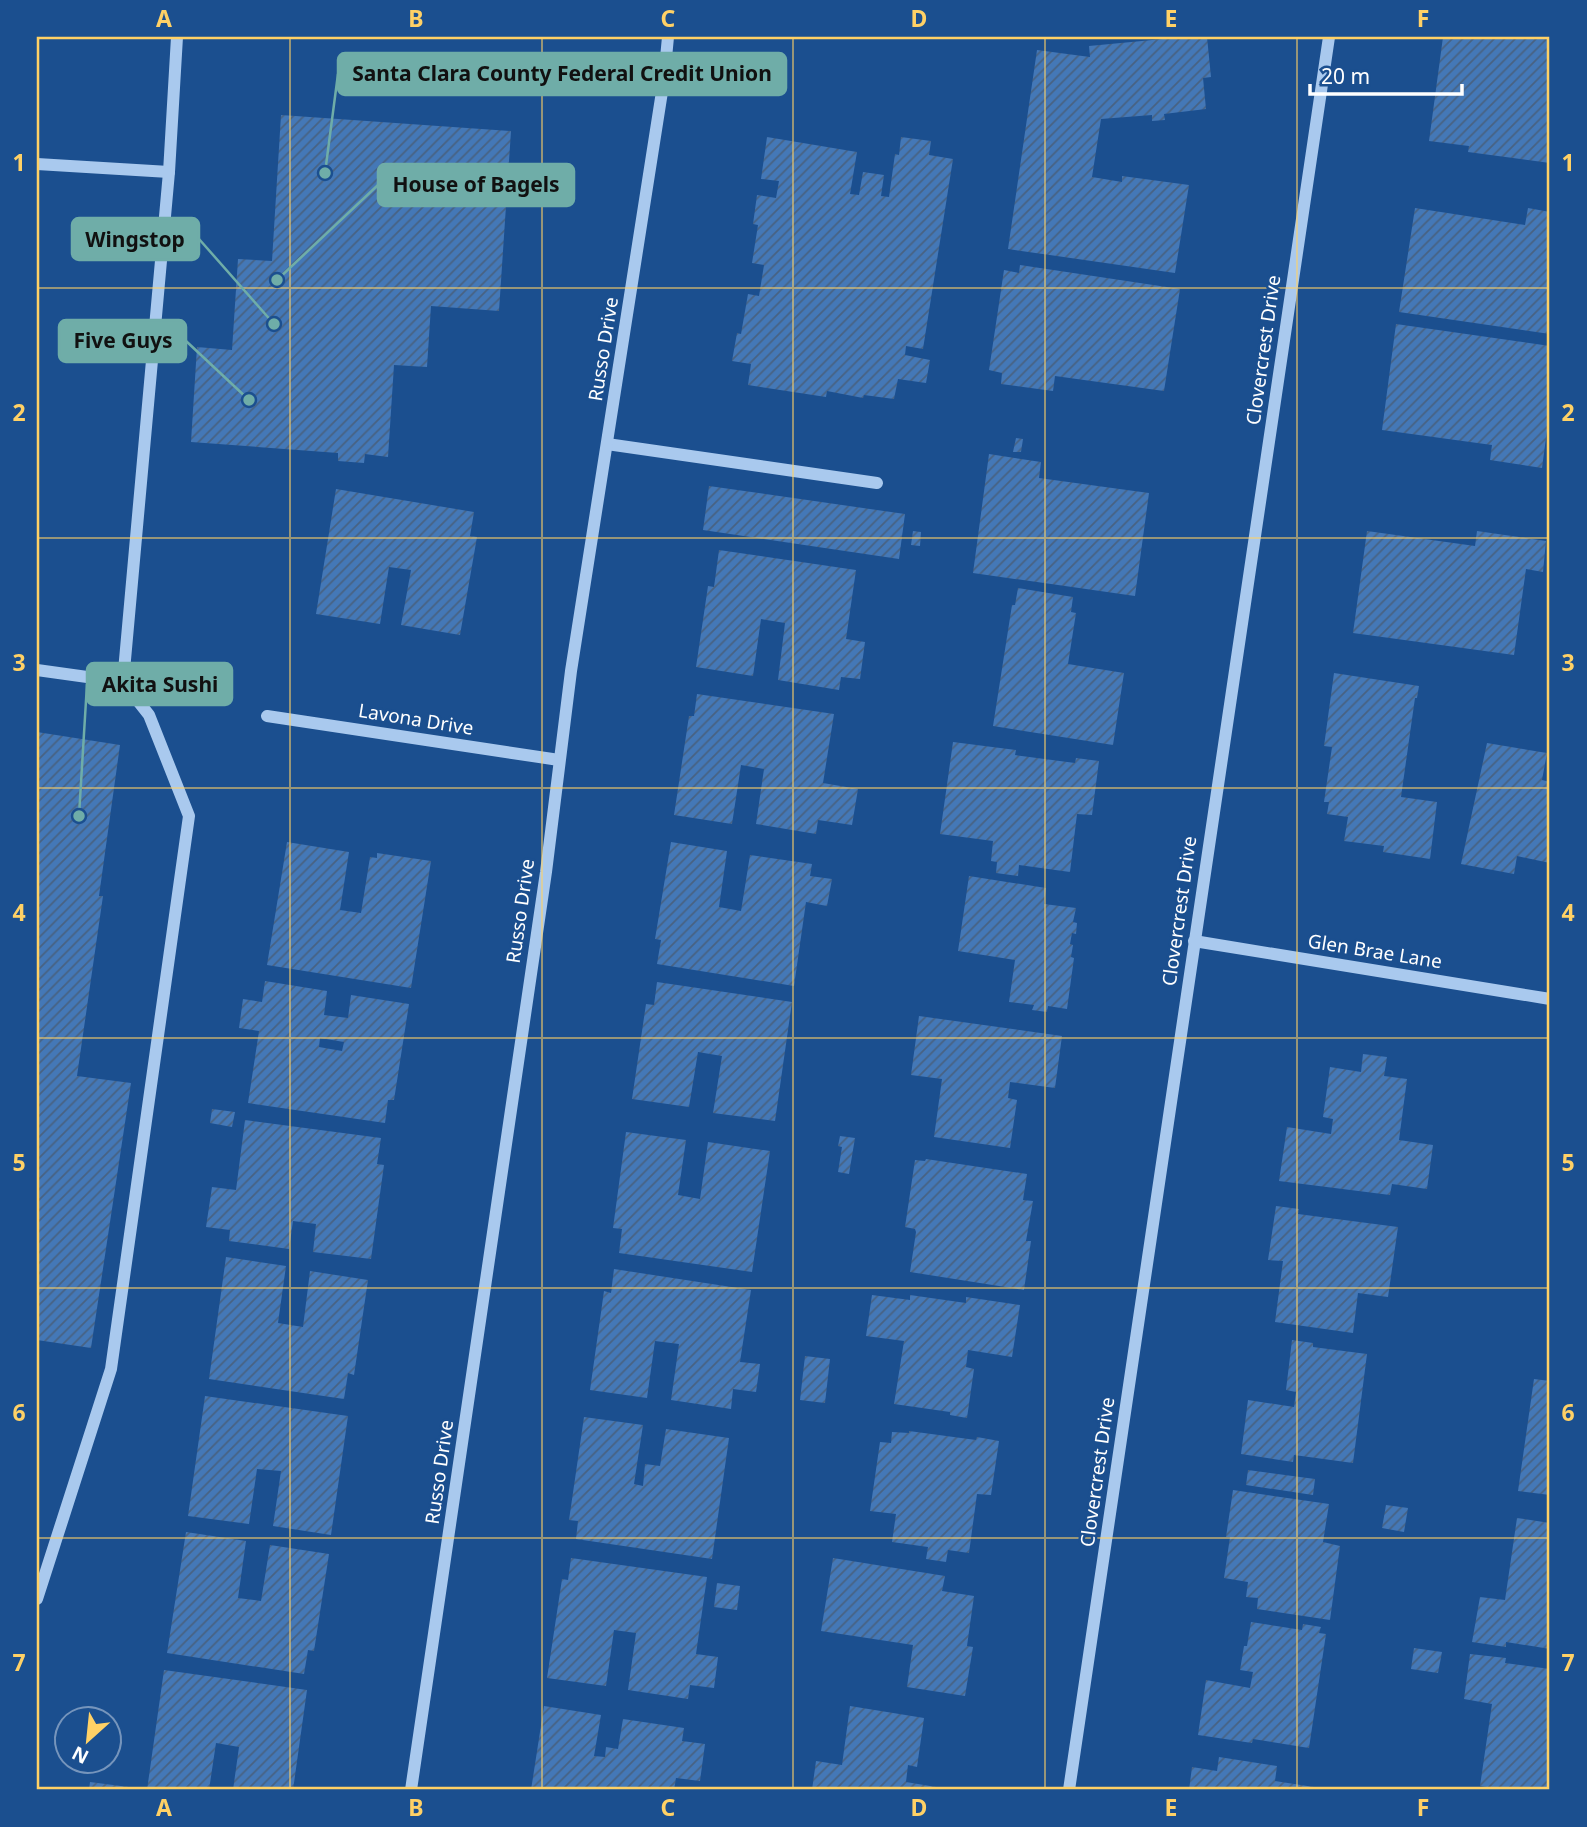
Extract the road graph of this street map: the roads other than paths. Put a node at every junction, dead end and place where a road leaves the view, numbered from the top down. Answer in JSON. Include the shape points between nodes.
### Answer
{"nodes":[{"id":1,"x":177,"y":37,"type":"edge"},
{"id":2,"x":668,"y":37,"type":"edge"},
{"id":3,"x":1329,"y":37,"type":"edge"},
{"id":4,"x":37,"y":164,"type":"edge"},
{"id":5,"x":169,"y":172,"type":"junction"},
{"id":6,"x":607,"y":444,"type":"junction"},
{"id":7,"x":877,"y":483,"type":"dead end"},
{"id":8,"x":37,"y":670,"type":"edge"},
{"id":9,"x":123,"y":682,"type":"junction"},
{"id":10,"x":267,"y":716,"type":"dead end"},
{"id":11,"x":559,"y":760,"type":"junction"},
{"id":12,"x":1194,"y":941,"type":"junction"},
{"id":13,"x":1550,"y":999,"type":"edge"},
{"id":14,"x":37,"y":1599,"type":"edge"},
{"id":15,"x":411,"y":1790,"type":"edge"},
{"id":16,"x":1069,"y":1790,"type":"edge"}],
"edges":[{"from":1,"to":5,"type":"street"},
{"from":2,"to":6,"type":"street","name":"Russo Drive"},
{"from":3,"to":12,"type":"street","name":"Clovercrest Drive"},
{"from":4,"to":5,"type":"street"},
{"from":5,"to":9,"type":"street"},
{"from":6,"to":7,"type":"street"},
{"from":6,"to":11,"type":"street","name":"Russo Drive"},
{"from":8,"to":9,"type":"street"},
{"from":9,"to":14,"type":"street","via":[[149,715],[189,816],[111,1368]]},
{"from":10,"to":11,"type":"street","name":"Lavona Drive"},
{"from":11,"to":15,"type":"street","name":"Russo Drive"},
{"from":12,"to":13,"type":"street","name":"Glen Brae Lane"},
{"from":12,"to":16,"type":"street","name":"Clovercrest Drive"}]}
